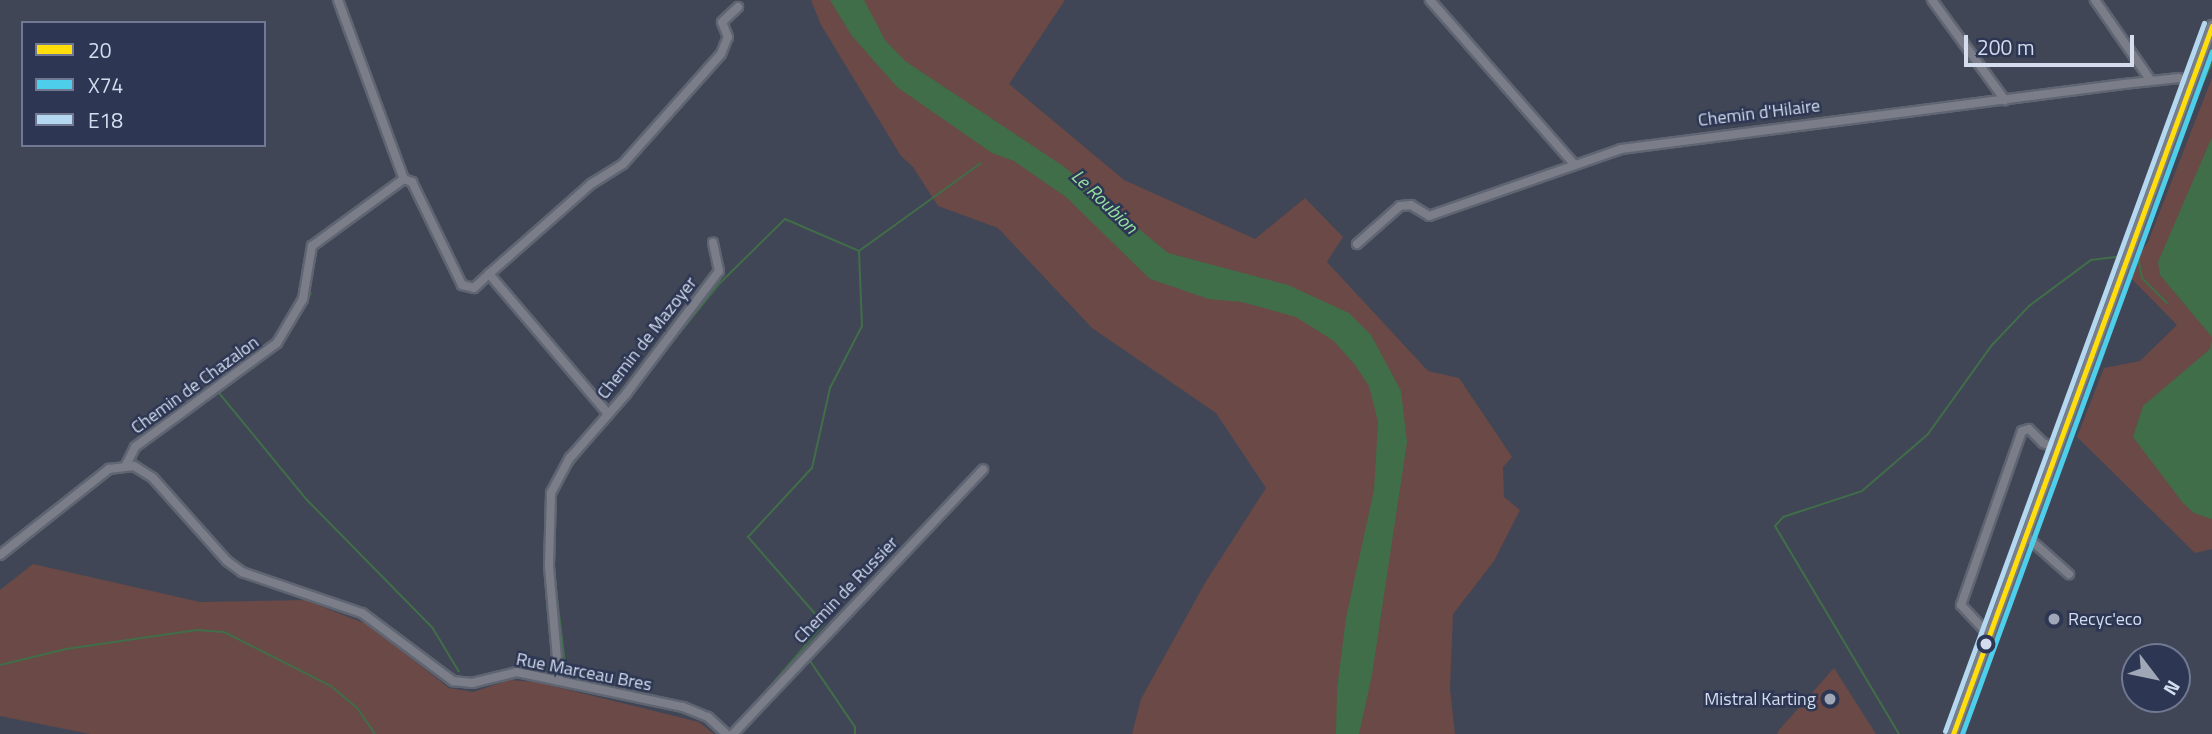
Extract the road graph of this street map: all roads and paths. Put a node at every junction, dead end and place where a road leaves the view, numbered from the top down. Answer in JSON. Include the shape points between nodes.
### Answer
{"nodes":[{"id":1,"x":338,"y":0,"type":"edge"},
{"id":2,"x":1430,"y":0,"type":"edge"},
{"id":3,"x":1932,"y":0,"type":"edge"},
{"id":4,"x":2095,"y":0,"type":"edge"},
{"id":5,"x":738,"y":7,"type":"dead end"},
{"id":6,"x":2212,"y":26,"type":"edge"},
{"id":7,"x":2151,"y":81,"type":"junction"},
{"id":8,"x":2191,"y":83,"type":"junction"},
{"id":9,"x":2005,"y":100,"type":"junction"},
{"id":10,"x":1574,"y":164,"type":"junction"},
{"id":11,"x":407,"y":179,"type":"junction"},
{"id":12,"x":713,"y":243,"type":"dead end"},
{"id":13,"x":1357,"y":244,"type":"dead end"},
{"id":14,"x":489,"y":274,"type":"junction"},
{"id":15,"x":608,"y":414,"type":"junction"},
{"id":16,"x":2057,"y":448,"type":"junction"},
{"id":17,"x":125,"y":465,"type":"junction"},
{"id":18,"x":983,"y":470,"type":"dead end"},
{"id":19,"x":2025,"y":535,"type":"junction"},
{"id":20,"x":0,"y":555,"type":"edge"},
{"id":21,"x":2069,"y":574,"type":"dead end"},
{"id":22,"x":1989,"y":635,"type":"junction"},
{"id":23,"x":559,"y":681,"type":"junction"},
{"id":24,"x":726,"y":734,"type":"edge"},
{"id":25,"x":733,"y":734,"type":"edge"},
{"id":26,"x":1952,"y":734,"type":"edge"}],
"edges":[{"from":1,"to":11,"type":"street"},
{"from":2,"to":10,"type":"street"},
{"from":3,"to":9,"type":"street"},
{"from":4,"to":7,"type":"street"},
{"from":5,"to":14,"type":"street","via":[[722,22],[728,37],[721,54],[623,164],[591,184]]},
{"from":6,"to":8,"type":"main road"},
{"from":7,"to":8,"type":"street","name":"Chemin d'Hilaire","via":[[2179,78]]},
{"from":7,"to":9,"type":"street","name":"Chemin d'Hilaire"},
{"from":8,"to":16,"type":"main road"},
{"from":9,"to":10,"type":"street","name":"Chemin d'Hilaire","via":[[1679,139],[1621,149]]},
{"from":10,"to":13,"type":"street","name":"Chemin d'Hilaire","via":[[1429,216],[1411,205],[1400,206]]},
{"from":11,"to":14,"type":"street","via":[[462,285],[474,288]]},
{"from":11,"to":17,"type":"street","name":"Chemin de Chazalon","via":[[312,246],[303,299],[277,343],[145,439]]},
{"from":12,"to":15,"type":"street","name":"Chemin de Mazoyer","via":[[719,271]]},
{"from":14,"to":15,"type":"street"},
{"from":15,"to":23,"type":"street","name":"Chemin de Mazoyer","via":[[570,458],[551,493],[548,554]]},
{"from":16,"to":19,"type":"main road"},
{"from":16,"to":22,"type":"street","via":[[2043,443],[2029,429],[2022,431],[1961,605]]},
{"from":17,"to":20,"type":"street","via":[[109,469]]},
{"from":17,"to":23,"type":"street","name":"Rue Marceau Bres","via":[[153,478],[242,572],[362,613],[453,681],[472,683],[517,672]]},
{"from":18,"to":25,"type":"street","name":"Chemin de Russier"},
{"from":19,"to":21,"type":"street"},
{"from":19,"to":22,"type":"main road"},
{"from":22,"to":26,"type":"main road"},
{"from":23,"to":24,"type":"street","name":"Rue Marceau Bres","via":[[696,711]]}]}
